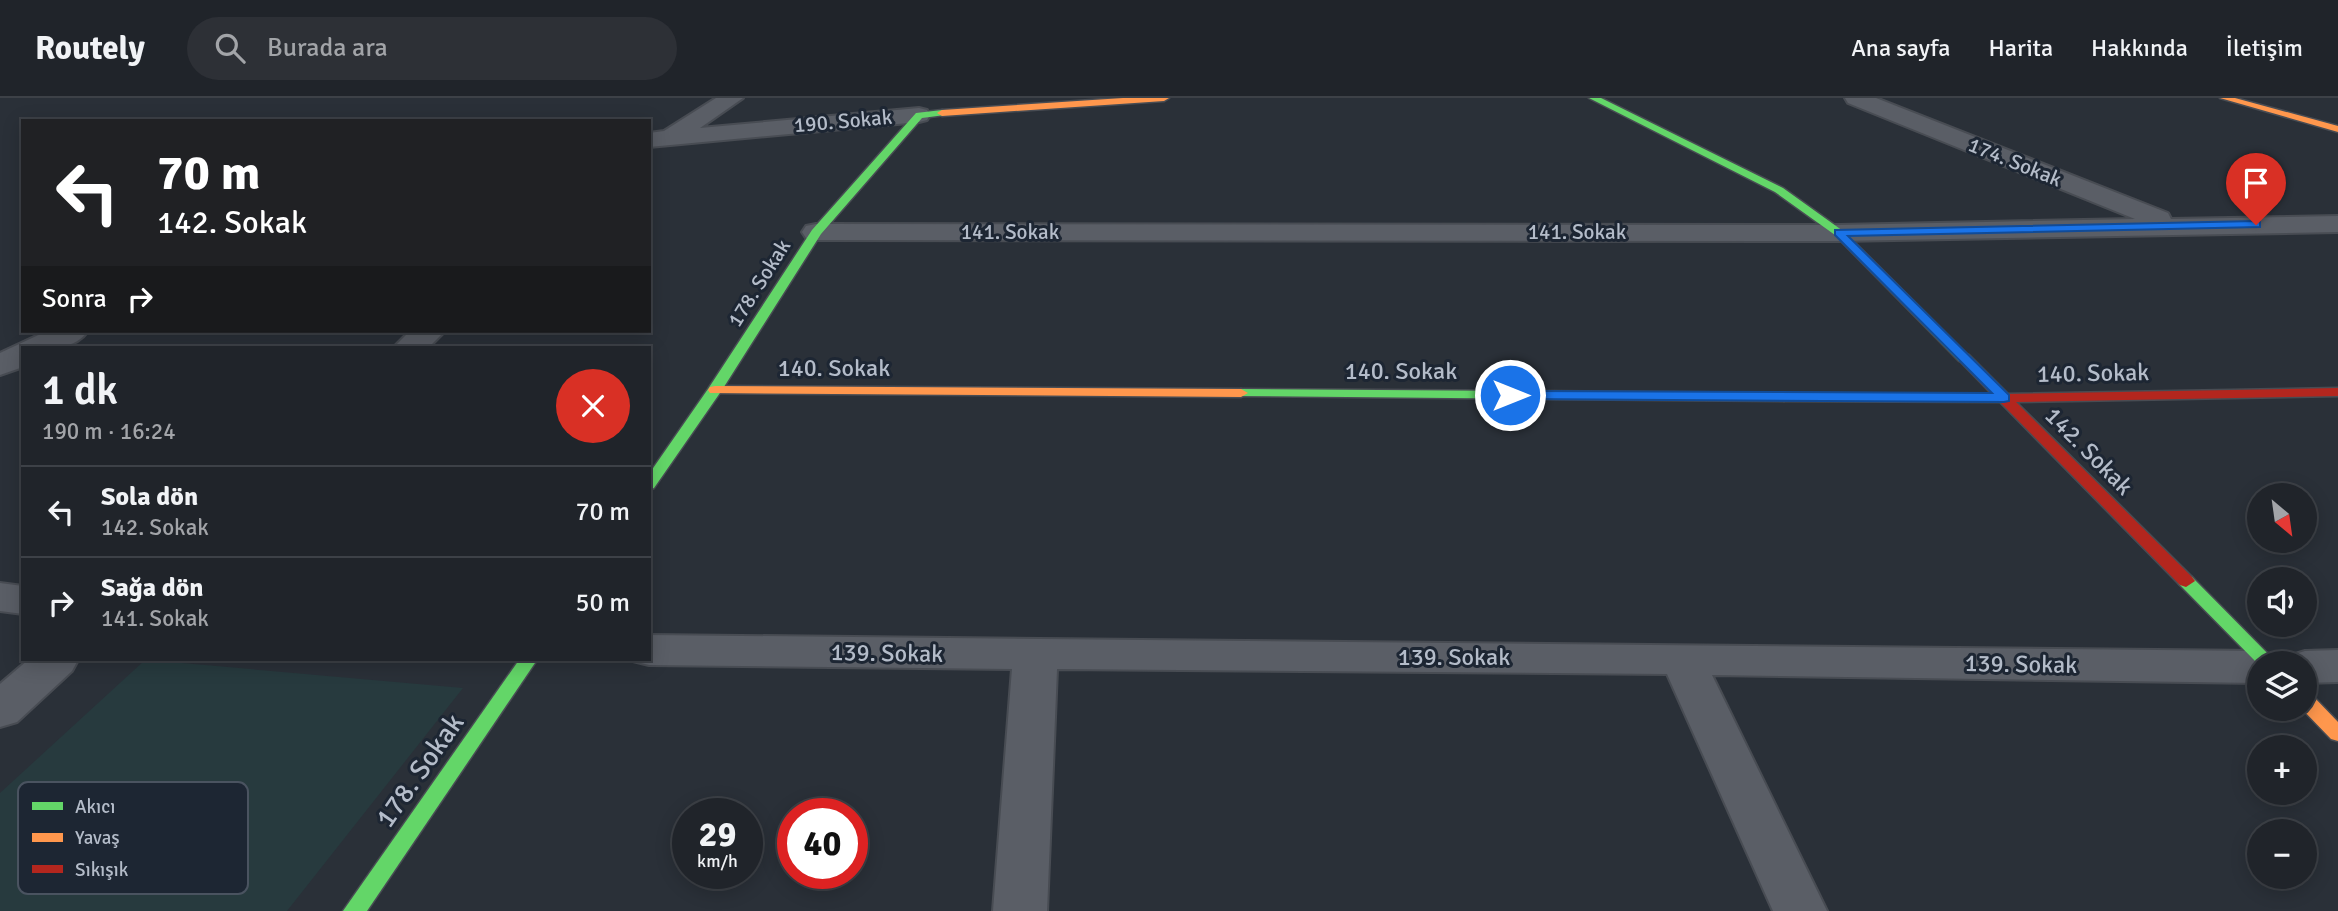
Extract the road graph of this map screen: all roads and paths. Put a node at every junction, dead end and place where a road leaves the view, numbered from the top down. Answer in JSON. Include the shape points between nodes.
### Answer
{"nodes":[{"id":1,"x":732,"y":98,"type":"edge"},
{"id":2,"x":1164,"y":98,"type":"edge"},
{"id":3,"x":1594,"y":98,"type":"edge"},
{"id":4,"x":1856,"y":98,"type":"edge"},
{"id":5,"x":2225,"y":98,"type":"edge"},
{"id":6,"x":1056,"y":102,"type":"edge"},
{"id":7,"x":919,"y":115,"type":"junction"},
{"id":8,"x":2338,"y":129,"type":"edge"},
{"id":9,"x":655,"y":143,"type":"edge"},
{"id":10,"x":2338,"y":224,"type":"edge"},
{"id":11,"x":2174,"y":225,"type":"junction"},
{"id":12,"x":816,"y":232,"type":"junction"},
{"id":13,"x":1839,"y":233,"type":"junction"},
{"id":14,"x":68,"y":333,"type":"edge"},
{"id":15,"x":427,"y":333,"type":"edge"},
{"id":16,"x":39,"y":346,"type":"edge"},
{"id":17,"x":411,"y":346,"type":"edge"},
{"id":18,"x":21,"y":355,"type":"edge"},
{"id":19,"x":0,"y":365,"type":"edge"},
{"id":20,"x":715,"y":390,"type":"junction"},
{"id":21,"x":2338,"y":392,"type":"edge"},
{"id":22,"x":2004,"y":398,"type":"junction"},
{"id":23,"x":651,"y":482,"type":"edge"},
{"id":24,"x":0,"y":597,"type":"edge"},
{"id":25,"x":21,"y":600,"type":"edge"},
{"id":26,"x":651,"y":650,"type":"edge"},
{"id":27,"x":2256,"y":651,"type":"edge"},
{"id":28,"x":1035,"y":655,"type":"junction"},
{"id":29,"x":1682,"y":659,"type":"junction"},
{"id":30,"x":55,"y":661,"type":"edge"},
{"id":31,"x":527,"y":661,"type":"edge"},
{"id":32,"x":2338,"y":666,"type":"edge"},
{"id":33,"x":2247,"y":667,"type":"edge"},
{"id":34,"x":2317,"y":667,"type":"edge"},
{"id":35,"x":0,"y":709,"type":"edge"},
{"id":36,"x":2317,"y":712,"type":"edge"},
{"id":37,"x":2338,"y":734,"type":"edge"},
{"id":38,"x":354,"y":911,"type":"edge"},
{"id":39,"x":1020,"y":911,"type":"edge"},
{"id":40,"x":1800,"y":911,"type":"edge"}],
"edges":[{"from":1,"to":9,"type":"street"},
{"from":2,"to":6,"type":"street","name":"190. Sokak"},
{"from":3,"to":13,"type":"street","name":"142. Sokak","via":[[1779,190]]},
{"from":4,"to":11,"type":"street","name":"174. Sokak"},
{"from":5,"to":8,"type":"street"},
{"from":6,"to":7,"type":"street","name":"190. Sokak"},
{"from":7,"to":9,"type":"street","name":"190. Sokak","via":[[799,115]]},
{"from":7,"to":12,"type":"street","name":"178. Sokak"},
{"from":10,"to":11,"type":"street","name":"141. Sokak"},
{"from":11,"to":13,"type":"street","name":"141. Sokak"},
{"from":12,"to":13,"type":"street","name":"141. Sokak"},
{"from":12,"to":20,"type":"street","name":"178. Sokak"},
{"from":13,"to":22,"type":"street","name":"142. Sokak"},
{"from":14,"to":16,"type":"street"},
{"from":15,"to":17,"type":"street"},
{"from":18,"to":19,"type":"street"},
{"from":20,"to":22,"type":"street","name":"140. Sokak"},
{"from":20,"to":23,"type":"street","name":"178. Sokak"},
{"from":21,"to":22,"type":"street","name":"140. Sokak"},
{"from":22,"to":27,"type":"street","name":"142. Sokak"},
{"from":24,"to":25,"type":"street"},
{"from":26,"to":28,"type":"street","name":"139. Sokak"},
{"from":28,"to":29,"type":"street","name":"139. Sokak"},
{"from":28,"to":39,"type":"street"},
{"from":29,"to":33,"type":"street","name":"139. Sokak"},
{"from":29,"to":40,"type":"street"},
{"from":30,"to":35,"type":"street"},
{"from":31,"to":38,"type":"street","name":"178. Sokak"},
{"from":32,"to":34,"type":"street"},
{"from":36,"to":37,"type":"street"}]}
